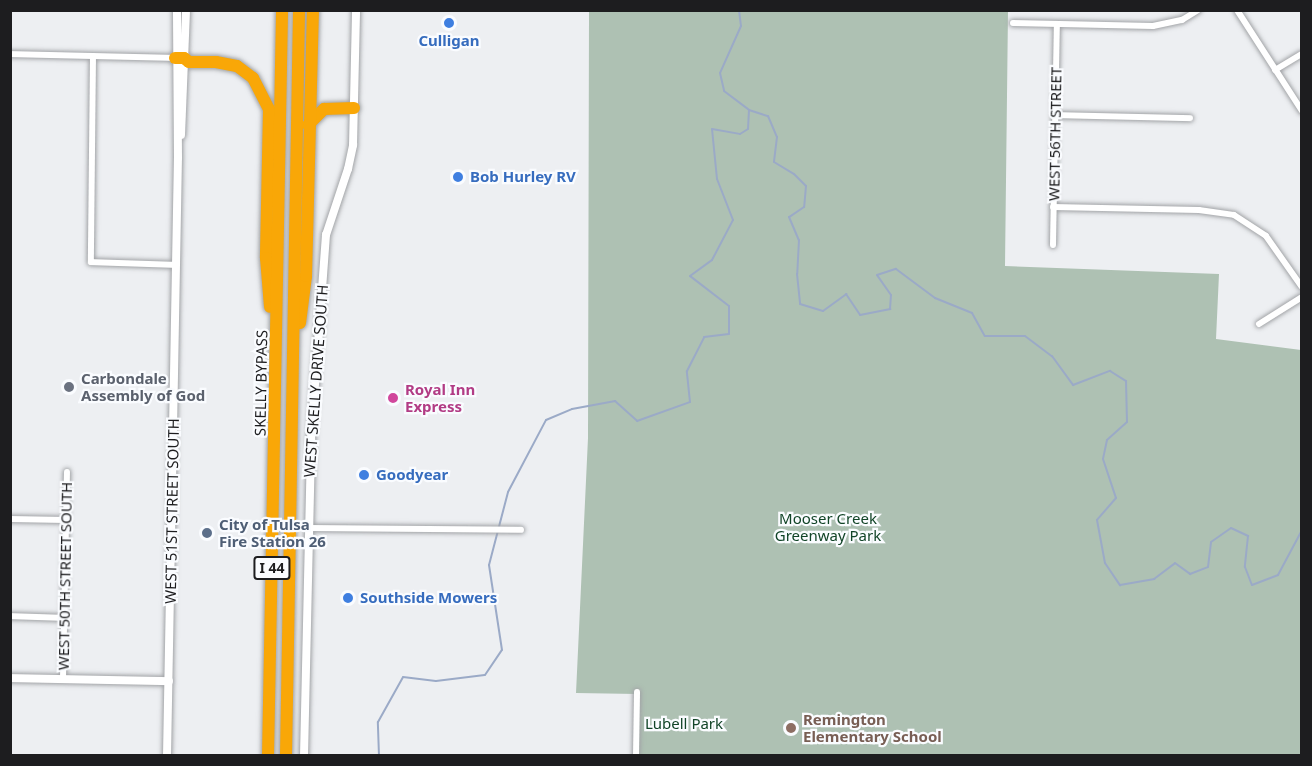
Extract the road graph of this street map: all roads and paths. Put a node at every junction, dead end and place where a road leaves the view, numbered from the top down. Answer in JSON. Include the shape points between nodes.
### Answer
{"nodes":[{"id":1,"x":177,"y":10,"type":"edge"},
{"id":2,"x":186,"y":10,"type":"edge"},
{"id":3,"x":282,"y":10,"type":"edge"},
{"id":4,"x":298,"y":10,"type":"edge"},
{"id":5,"x":313,"y":10,"type":"edge"},
{"id":6,"x":356,"y":10,"type":"edge"},
{"id":7,"x":1198,"y":10,"type":"edge"},
{"id":8,"x":1237,"y":10,"type":"edge"},
{"id":9,"x":1013,"y":23,"type":"dead end"},
{"id":10,"x":1057,"y":24,"type":"junction"},
{"id":11,"x":10,"y":54,"type":"edge"},
{"id":12,"x":1302,"y":54,"type":"edge"},
{"id":13,"x":93,"y":56,"type":"junction"},
{"id":14,"x":180,"y":58,"type":"junction"},
{"id":15,"x":1275,"y":70,"type":"junction"},
{"id":16,"x":354,"y":108,"type":"junction"},
{"id":17,"x":1302,"y":111,"type":"edge"},
{"id":18,"x":1055,"y":115,"type":"junction"},
{"id":19,"x":1190,"y":118,"type":"dead end"},
{"id":20,"x":308,"y":125,"type":"junction"},
{"id":21,"x":1053,"y":207,"type":"junction"},
{"id":22,"x":1053,"y":245,"type":"dead end"},
{"id":23,"x":176,"y":265,"type":"junction"},
{"id":24,"x":1302,"y":287,"type":"edge"},
{"id":25,"x":1302,"y":297,"type":"edge"},
{"id":26,"x":1259,"y":324,"type":"dead end"},
{"id":27,"x":276,"y":380,"type":"junction"},
{"id":28,"x":292,"y":381,"type":"junction"},
{"id":29,"x":67,"y":472,"type":"dead end"},
{"id":30,"x":10,"y":519,"type":"edge"},
{"id":31,"x":66,"y":520,"type":"junction"},
{"id":32,"x":308,"y":528,"type":"junction"},
{"id":33,"x":521,"y":530,"type":"dead end"},
{"id":34,"x":10,"y":616,"type":"edge"},
{"id":35,"x":64,"y":618,"type":"junction"},
{"id":36,"x":10,"y":678,"type":"edge"},
{"id":37,"x":63,"y":680,"type":"junction"},
{"id":38,"x":169,"y":681,"type":"junction"},
{"id":39,"x":638,"y":692,"type":"dead end"},
{"id":40,"x":167,"y":756,"type":"edge"},
{"id":41,"x":268,"y":756,"type":"edge"},
{"id":42,"x":286,"y":756,"type":"edge"},
{"id":43,"x":304,"y":756,"type":"edge"},
{"id":44,"x":636,"y":756,"type":"edge"}],
"edges":[{"from":1,"to":14,"type":"street","name":"WEST 51ST STREET SOUTH"},
{"from":2,"to":14,"type":"street","name":"WEST 51ST STREET SOUTH"},
{"from":3,"to":27,"type":"highway","name":"SKELLY BYPASS","number":"I 44"},
{"from":4,"to":28,"type":"highway","name":"SKELLY BYPASS","number":"I 44"},
{"from":5,"to":20,"type":"highway"},
{"from":6,"to":16,"type":"street","name":"WEST SKELLY DRIVE SOUTH"},
{"from":7,"to":10,"type":"street","via":[[1182,20],[1153,26]]},
{"from":8,"to":15,"type":"street"},
{"from":9,"to":10,"type":"street"},
{"from":10,"to":18,"type":"street","name":"WEST 56TH STREET"},
{"from":11,"to":13,"type":"street"},
{"from":12,"to":15,"type":"street"},
{"from":13,"to":14,"type":"street"},
{"from":13,"to":23,"type":"street","via":[[91,262]]},
{"from":14,"to":23,"type":"street","name":"WEST 51ST STREET SOUTH"},
{"from":14,"to":27,"type":"highway","via":[[237,66],[253,78],[269,111],[266,258]]},
{"from":15,"to":17,"type":"street"},
{"from":16,"to":20,"type":"highway","via":[[324,109]]},
{"from":16,"to":32,"type":"street","name":"WEST SKELLY DRIVE SOUTH","via":[[352,151],[326,235]]},
{"from":18,"to":19,"type":"street"},
{"from":18,"to":21,"type":"street","name":"WEST 56TH STREET"},
{"from":20,"to":28,"type":"highway","via":[[306,276]]},
{"from":21,"to":22,"type":"street","name":"WEST 56TH STREET"},
{"from":21,"to":24,"type":"street","via":[[1197,210],[1234,215],[1266,236]]},
{"from":23,"to":38,"type":"street","name":"WEST 51ST STREET SOUTH"},
{"from":25,"to":26,"type":"street"},
{"from":27,"to":41,"type":"highway","name":"SKELLY BYPASS","number":"I 44"},
{"from":28,"to":42,"type":"highway","name":"SKELLY BYPASS","number":"I 44"},
{"from":29,"to":31,"type":"street","name":"WEST 50TH STREET SOUTH"},
{"from":30,"to":31,"type":"street"},
{"from":31,"to":35,"type":"street","name":"WEST 50TH STREET SOUTH"},
{"from":32,"to":33,"type":"street"},
{"from":32,"to":43,"type":"street","name":"WEST SKELLY DRIVE SOUTH"},
{"from":34,"to":35,"type":"street"},
{"from":35,"to":37,"type":"street","name":"WEST 50TH STREET SOUTH"},
{"from":36,"to":37,"type":"street"},
{"from":37,"to":38,"type":"street"},
{"from":38,"to":40,"type":"street","name":"WEST 51ST STREET SOUTH"},
{"from":39,"to":44,"type":"street"}]}
